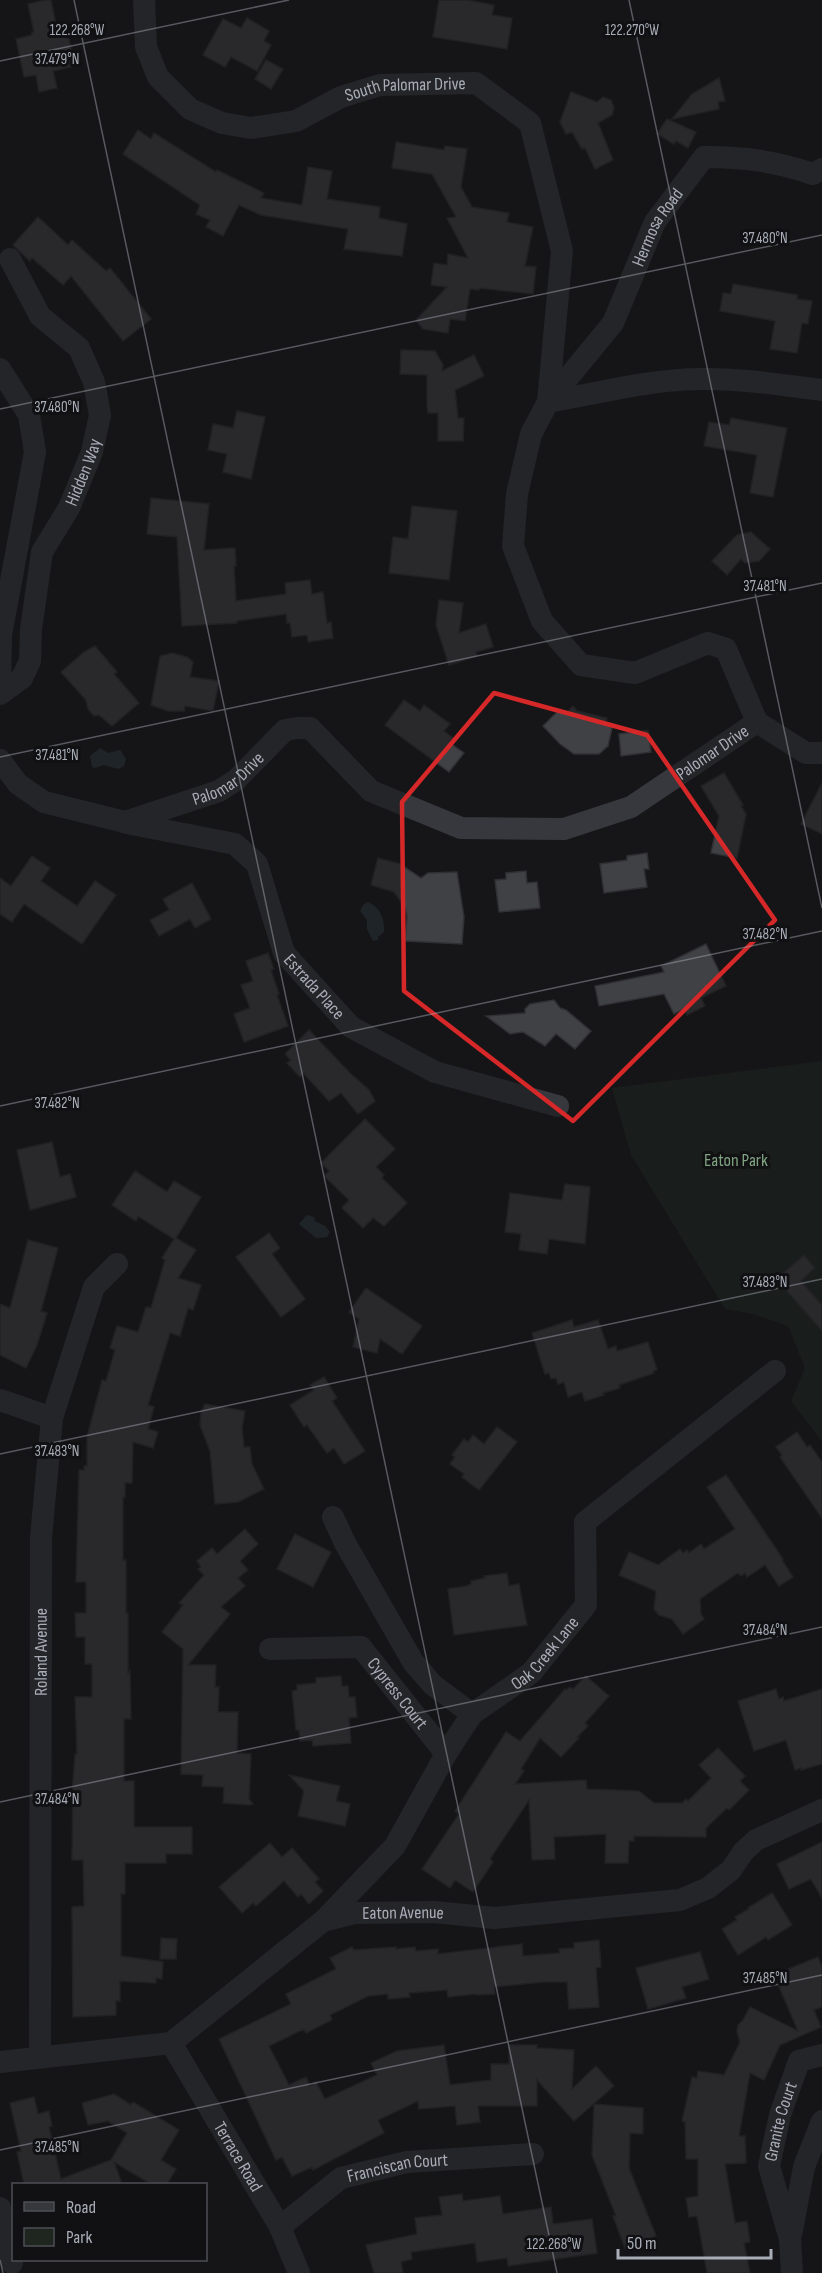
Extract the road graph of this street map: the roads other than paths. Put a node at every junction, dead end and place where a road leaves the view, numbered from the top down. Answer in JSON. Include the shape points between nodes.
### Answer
{"nodes":[{"id":1,"x":144,"y":0,"type":"edge"},
{"id":2,"x":822,"y":170,"type":"edge"},
{"id":3,"x":10,"y":259,"type":"dead end"},
{"id":4,"x":1,"y":375,"type":"edge"},
{"id":5,"x":822,"y":390,"type":"edge"},
{"id":6,"x":548,"y":402,"type":"junction"},
{"id":7,"x":0,"y":686,"type":"edge"},
{"id":8,"x":0,"y":694,"type":"edge"},
{"id":9,"x":757,"y":722,"type":"junction"},
{"id":10,"x":822,"y":753,"type":"edge"},
{"id":11,"x":0,"y":760,"type":"edge"},
{"id":12,"x":125,"y":822,"type":"junction"},
{"id":13,"x":558,"y":1106,"type":"dead end"},
{"id":14,"x":117,"y":1264,"type":"dead end"},
{"id":15,"x":775,"y":1371,"type":"dead end"},
{"id":16,"x":0,"y":1400,"type":"edge"},
{"id":17,"x":52,"y":1418,"type":"junction"},
{"id":18,"x":333,"y":1517,"type":"dead end"},
{"id":19,"x":270,"y":1649,"type":"dead end"},
{"id":20,"x":472,"y":1714,"type":"junction"},
{"id":21,"x":446,"y":1754,"type":"junction"},
{"id":22,"x":822,"y":1810,"type":"edge"},
{"id":23,"x":323,"y":1922,"type":"junction"},
{"id":24,"x":171,"y":2043,"type":"junction"},
{"id":25,"x":822,"y":2055,"type":"edge"},
{"id":26,"x":40,"y":2056,"type":"junction"},
{"id":27,"x":0,"y":2062,"type":"edge"},
{"id":28,"x":822,"y":2121,"type":"edge"},
{"id":29,"x":533,"y":2154,"type":"dead end"},
{"id":30,"x":0,"y":2208,"type":"edge"},
{"id":31,"x":280,"y":2226,"type":"junction"},
{"id":32,"x":790,"y":2240,"type":"junction"},
{"id":33,"x":12,"y":2263,"type":"dead end"},
{"id":34,"x":299,"y":2273,"type":"edge"},
{"id":35,"x":792,"y":2273,"type":"edge"}],
"edges":[{"from":1,"to":6,"type":"street","name":"South Palomar Drive","via":[[146,47],[158,76],[190,109],[222,123],[251,128],[296,121],[341,97],[380,85],[476,83],[530,123],[562,252]]},
{"from":2,"to":6,"type":"street","name":"Hermosa Road","via":[[813,174],[740,157],[704,157],[655,222],[613,323]]},
{"from":3,"to":8,"type":"street","name":"Hidden Way","via":[[40,316],[79,348],[94,382],[100,415],[92,452],[73,499],[42,552],[30,661],[22,678]]},
{"from":4,"to":7,"type":"street","via":[[29,415],[35,452],[1,635]]},
{"from":5,"to":6,"type":"street","via":[[733,379],[696,379]]},
{"from":6,"to":9,"type":"street","name":"Palomar Drive","via":[[531,434],[517,494],[513,546],[542,621],[581,665],[635,673],[708,643],[726,649]]},
{"from":9,"to":10,"type":"street","via":[[806,753]]},
{"from":9,"to":12,"type":"street","name":"Palomar Drive","via":[[631,807],[564,830],[461,828],[371,791],[310,728],[285,730],[236,780],[219,791]]},
{"from":11,"to":12,"type":"street","via":[[18,783],[44,802]]},
{"from":12,"to":13,"type":"street","name":"Estrada Place","via":[[235,844],[257,864],[284,953],[351,1027],[435,1072]]},
{"from":14,"to":17,"type":"street","name":"Roland Avenue","via":[[94,1287]]},
{"from":15,"to":20,"type":"street","name":"Oak Creek Lane","via":[[585,1522],[586,1605],[531,1673]]},
{"from":16,"to":17,"type":"street"},
{"from":17,"to":26,"type":"street","name":"Roland Avenue","via":[[41,1538]]},
{"from":18,"to":20,"type":"street","via":[[413,1662],[433,1685]]},
{"from":19,"to":21,"type":"street","name":"Cypress Court","via":[[361,1647]]},
{"from":20,"to":21,"type":"street","name":"Oak Creek Lane"},
{"from":21,"to":23,"type":"street","name":"Oak Creek Lane","via":[[395,1846]]},
{"from":22,"to":23,"type":"street","name":"Eaton Avenue","via":[[756,1840],[731,1870],[708,1888],[680,1900],[494,1918],[434,1912],[354,1913]]},
{"from":23,"to":24,"type":"street","name":"Eaton Avenue"},
{"from":24,"to":26,"type":"street"},
{"from":24,"to":31,"type":"street","name":"Terrace Road"},
{"from":25,"to":32,"type":"street","name":"Granite Court","via":[[799,2061],[780,2115],[769,2166]]},
{"from":26,"to":27,"type":"street"},
{"from":28,"to":32,"type":"street","name":"Granite Court","via":[[804,2167]]},
{"from":29,"to":31,"type":"street","name":"Franciscan Court","via":[[406,2162],[341,2178]]},
{"from":30,"to":33,"type":"street"},
{"from":31,"to":34,"type":"street","name":"Terrace Road"},
{"from":32,"to":35,"type":"street","name":"Granite Court"}]}
